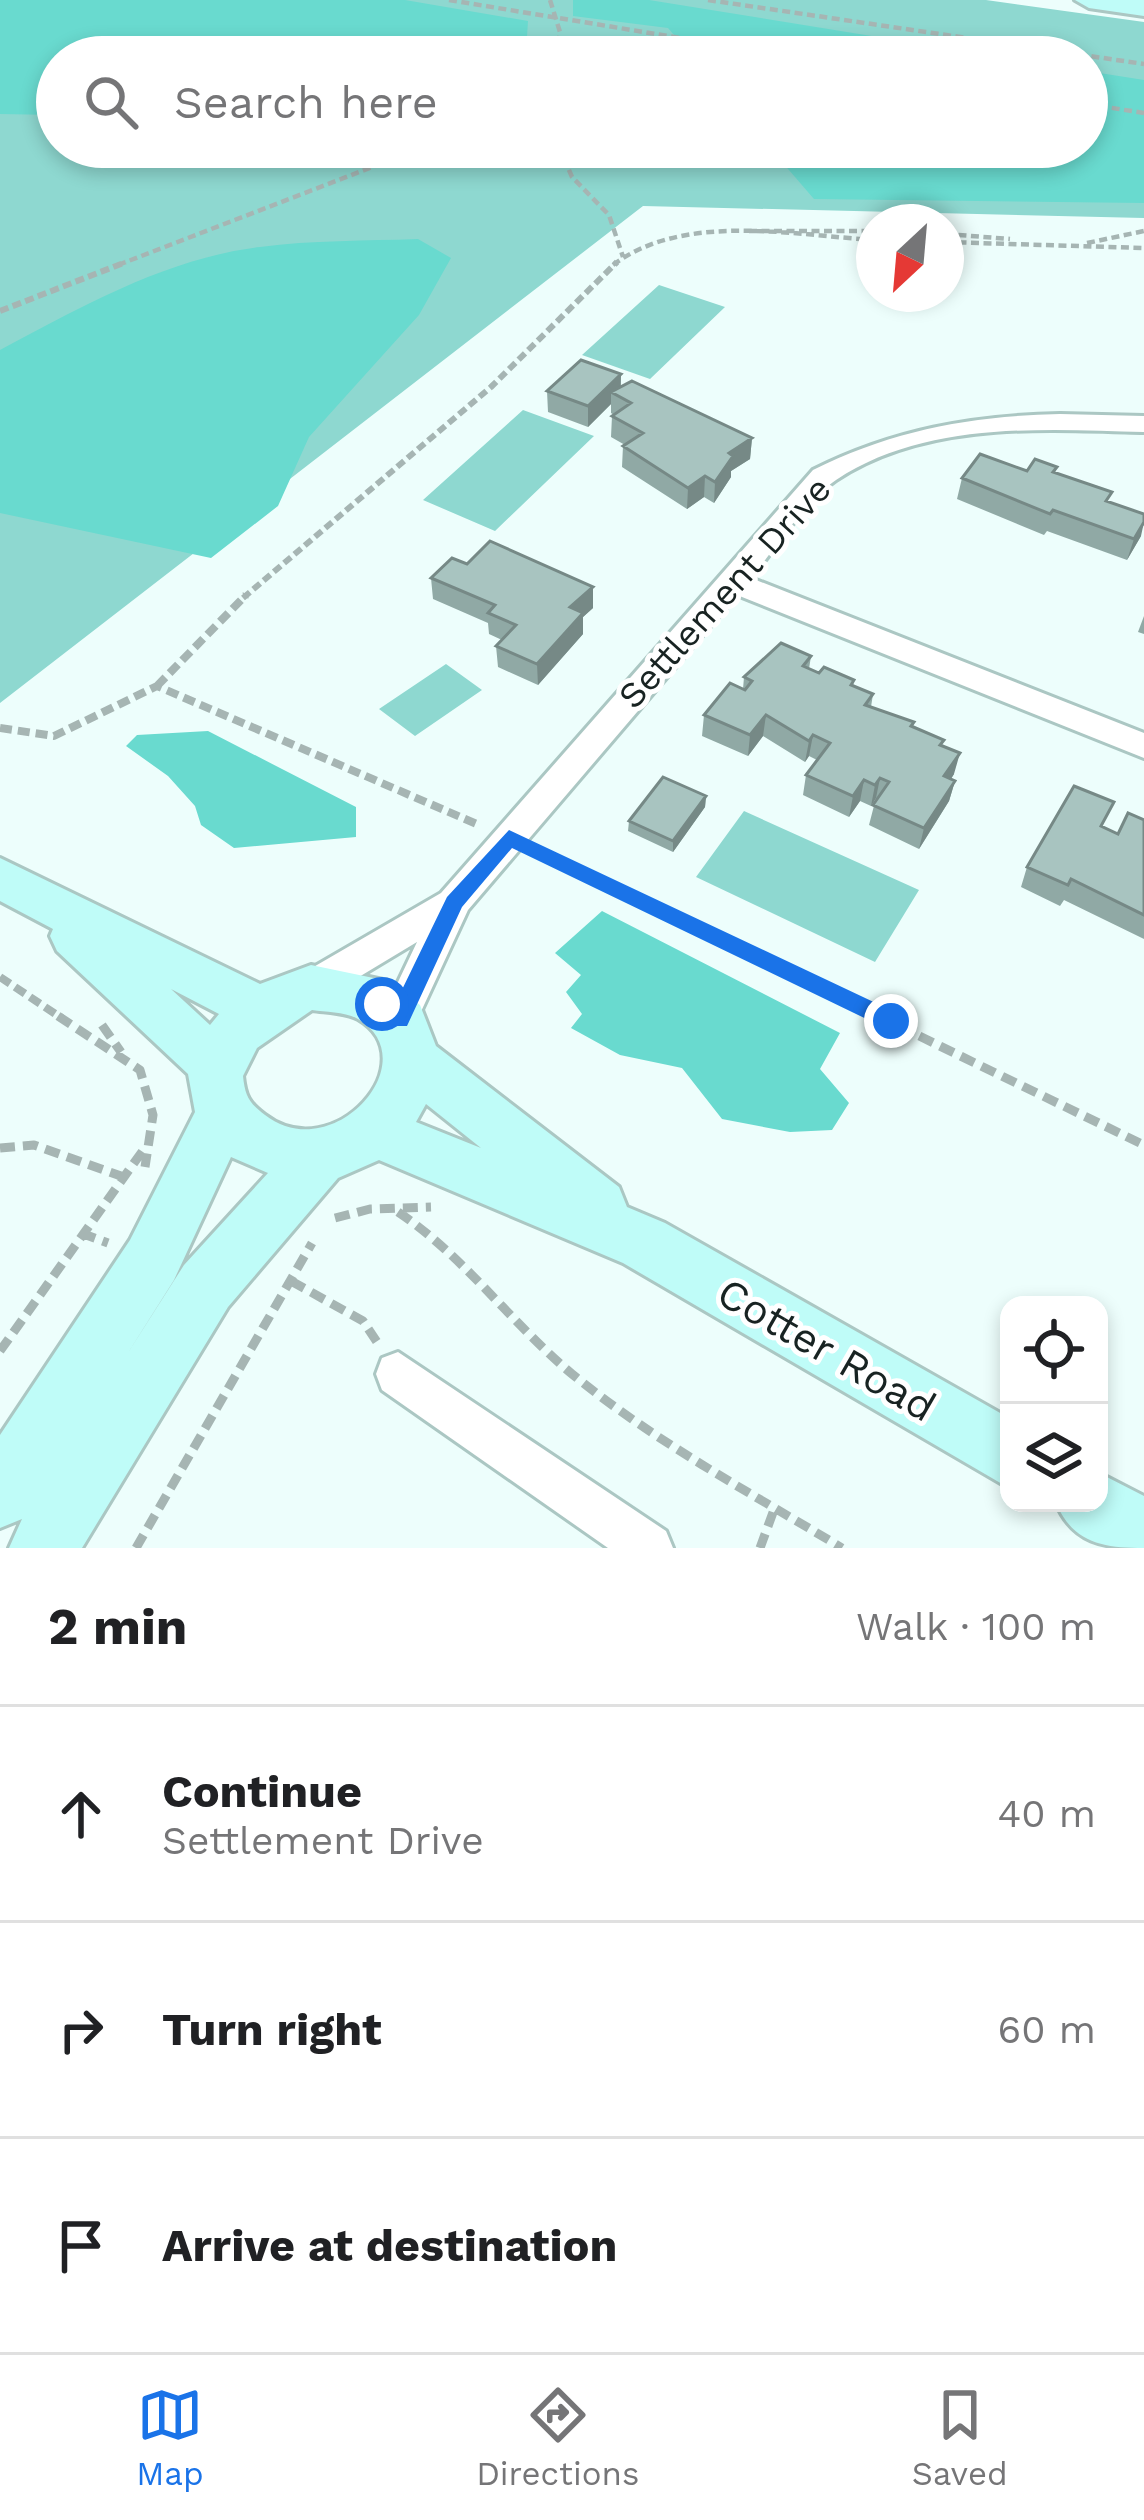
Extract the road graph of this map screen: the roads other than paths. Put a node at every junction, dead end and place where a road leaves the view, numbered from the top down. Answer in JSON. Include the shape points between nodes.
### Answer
{"nodes":[{"id":1,"x":1089,"y":0,"type":"edge"},
{"id":2,"x":1144,"y":8,"type":"edge"},
{"id":3,"x":1144,"y":424,"type":"edge"},
{"id":4,"x":728,"y":580,"type":"junction"},
{"id":5,"x":1144,"y":746,"type":"edge"},
{"id":6,"x":17,"y":888,"type":"edge"},
{"id":7,"x":454,"y":902,"type":"junction"},
{"id":8,"x":311,"y":987,"type":"junction"},
{"id":9,"x":257,"y":1008,"type":"junction"},
{"id":10,"x":407,"y":1040,"type":"junction"},
{"id":11,"x":221,"y":1089,"type":"junction"},
{"id":12,"x":376,"y":1132,"type":"junction"},
{"id":13,"x":321,"y":1155,"type":"junction"},
{"id":14,"x":644,"y":1243,"type":"junction"},
{"id":15,"x":398,"y":1374,"type":"road end"},
{"id":16,"x":1000,"y":1451,"type":"edge"},
{"id":17,"x":0,"y":1493,"type":"edge"},
{"id":18,"x":1106,"y":1512,"type":"edge"},
{"id":19,"x":1144,"y":1534,"type":"edge"},
{"id":20,"x":43,"y":1548,"type":"edge"},
{"id":21,"x":650,"y":1548,"type":"edge"}],
"edges":[{"from":1,"to":2,"type":"main road"},
{"from":3,"to":4,"type":"street","name":"Settlement Drive","via":[[975,422],[884,444],[823,476]]},
{"from":4,"to":5,"type":"street"},
{"from":4,"to":7,"type":"street","name":"Settlement Drive"},
{"from":6,"to":9,"type":"main road"},
{"from":6,"to":11,"type":"main road"},
{"from":7,"to":8,"type":"street","name":"Settlement Drive"},
{"from":7,"to":10,"type":"street","name":"Settlement Drive"},
{"from":8,"to":9,"type":"main road"},
{"from":8,"to":10,"type":"main road","via":[[362,992]]},
{"from":9,"to":11,"type":"main road","via":[[232,1034]]},
{"from":10,"to":12,"type":"main road","via":[[410,1086]]},
{"from":10,"to":14,"type":"main road","name":"Cotter Road"},
{"from":11,"to":13,"type":"main road","via":[[239,1132],[290,1155]]},
{"from":11,"to":17,"type":"main road","via":[[152,1260]]},
{"from":12,"to":13,"type":"main road"},
{"from":12,"to":14,"type":"main road","name":"Cotter Road"},
{"from":13,"to":20,"type":"main road","via":[[206,1286]]},
{"from":14,"to":16,"type":"main road","name":"Cotter Road"},
{"from":15,"to":21,"type":"street"},
{"from":18,"to":19,"type":"main road"}]}
